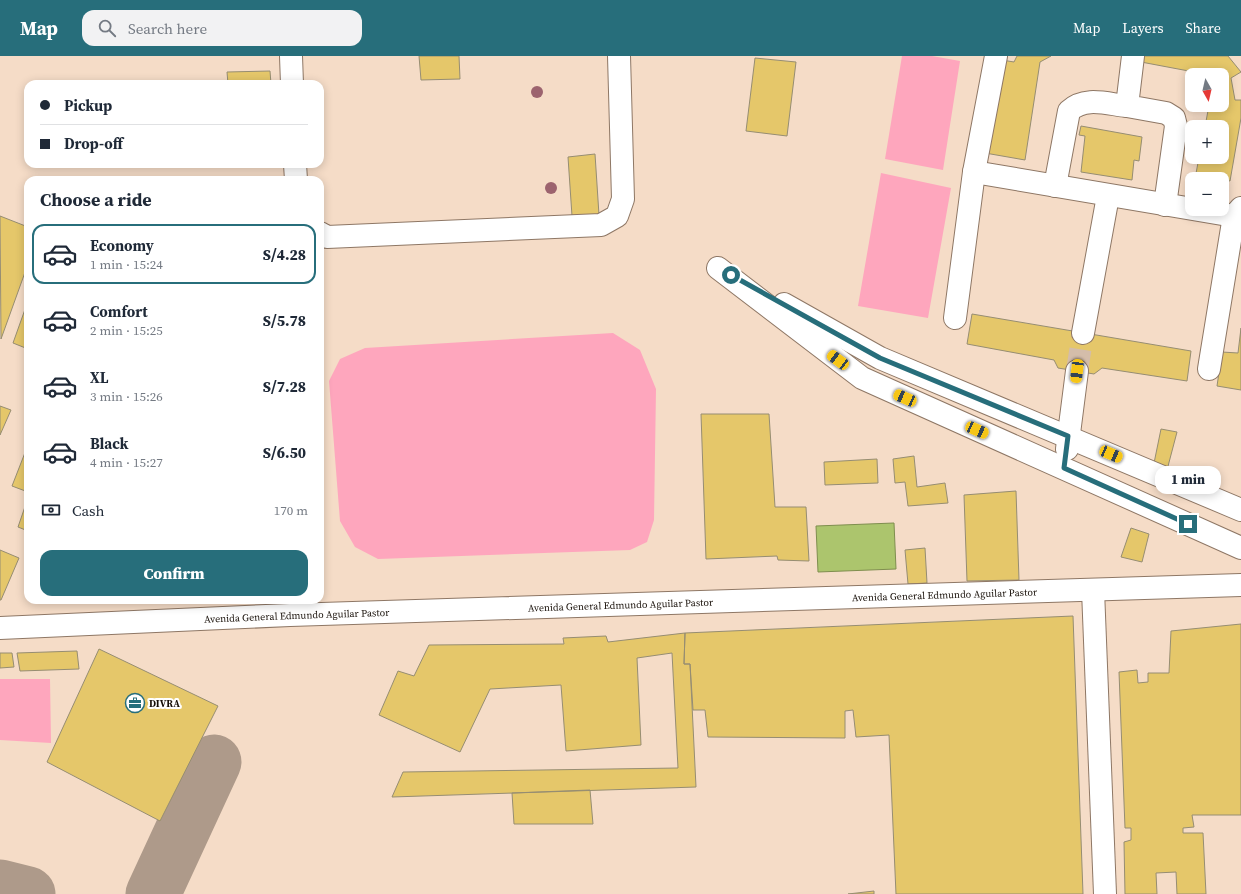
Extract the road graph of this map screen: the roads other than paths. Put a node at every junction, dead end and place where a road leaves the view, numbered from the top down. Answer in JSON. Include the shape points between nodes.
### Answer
{"nodes":[{"id":1,"x":291,"y":56,"type":"edge"},
{"id":2,"x":619,"y":56,"type":"edge"},
{"id":3,"x":996,"y":56,"type":"edge"},
{"id":4,"x":1133,"y":56,"type":"edge"},
{"id":5,"x":292,"y":80,"type":"edge"},
{"id":6,"x":1127,"y":106,"type":"junction"},
{"id":7,"x":974,"y":172,"type":"junction"},
{"id":8,"x":1055,"y":186,"type":"junction"},
{"id":9,"x":1108,"y":196,"type":"junction"},
{"id":10,"x":1165,"y":205,"type":"junction"},
{"id":11,"x":1237,"y":212,"type":"edge"},
{"id":12,"x":324,"y":235,"type":"edge"},
{"id":13,"x":954,"y":318,"type":"dead end"},
{"id":14,"x":1083,"y":333,"type":"tunnel mouth"},
{"id":15,"x":1209,"y":369,"type":"dead end"},
{"id":16,"x":1077,"y":371,"type":"tunnel mouth"},
{"id":17,"x":1068,"y":436,"type":"junction"},
{"id":18,"x":1064,"y":468,"type":"junction"},
{"id":19,"x":1241,"y":510,"type":"edge"},
{"id":20,"x":1241,"y":548,"type":"edge"},
{"id":21,"x":1241,"y":585,"type":"edge"},
{"id":22,"x":1092,"y":590,"type":"junction"},
{"id":23,"x":0,"y":628,"type":"edge"},
{"id":24,"x":1105,"y":894,"type":"edge"}],
"edges":[{"from":1,"to":5,"type":"street"},
{"from":2,"to":12,"type":"street","via":[[623,199],[617,216],[601,225]]},
{"from":3,"to":7,"type":"street"},
{"from":4,"to":6,"type":"street"},
{"from":6,"to":8,"type":"street","via":[[1086,102],[1077,104],[1069,111]]},
{"from":6,"to":10,"type":"street","via":[[1166,113],[1174,118],[1176,126]]},
{"from":7,"to":8,"type":"street"},
{"from":7,"to":13,"type":"street"},
{"from":8,"to":9,"type":"street"},
{"from":9,"to":10,"type":"street"},
{"from":9,"to":14,"type":"street"},
{"from":10,"to":11,"type":"street"},
{"from":11,"to":15,"type":"street"},
{"from":16,"to":17,"type":"street"},
{"from":17,"to":18,"type":"street"},
{"from":17,"to":18,"type":"street","via":[[880,358],[718,268],[862,378]]},
{"from":17,"to":19,"type":"street"},
{"from":18,"to":20,"type":"street"},
{"from":21,"to":22,"type":"street","name":"Avenida General Edmundo Aguilar Pastor"},
{"from":22,"to":23,"type":"street","name":"Avenida General Edmundo Aguilar Pastor","via":[[298,615]]},
{"from":22,"to":24,"type":"street"}]}
